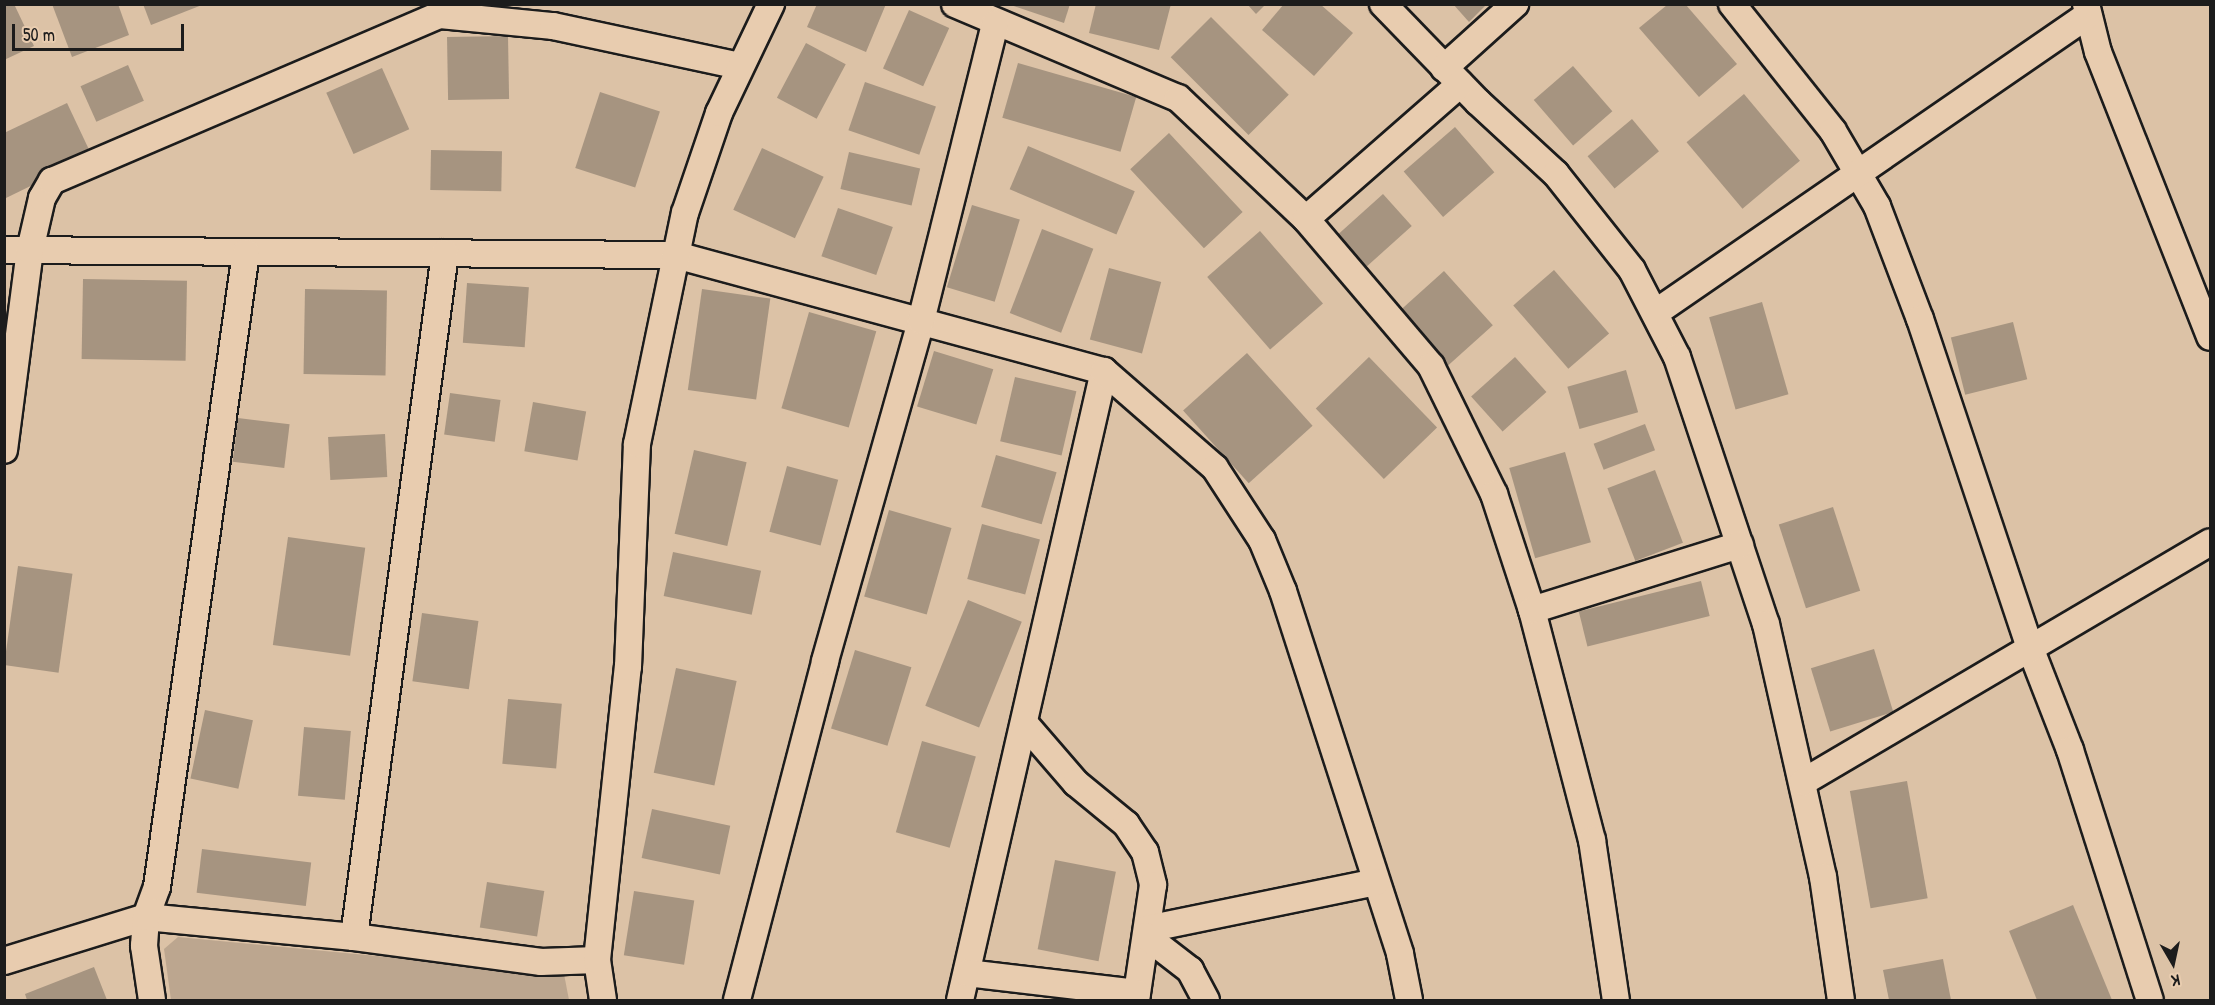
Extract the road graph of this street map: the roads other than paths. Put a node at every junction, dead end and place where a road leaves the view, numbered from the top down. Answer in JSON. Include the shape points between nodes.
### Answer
{"nodes":[{"id":1,"x":771,"y":4,"type":"edge"},
{"id":2,"x":955,"y":4,"type":"edge"},
{"id":3,"x":1383,"y":4,"type":"edge"},
{"id":4,"x":1515,"y":4,"type":"edge"},
{"id":5,"x":1732,"y":4,"type":"edge"},
{"id":6,"x":438,"y":10,"type":"edge"},
{"id":7,"x":2087,"y":10,"type":"edge"},
{"id":8,"x":995,"y":24,"type":"junction"},
{"id":9,"x":740,"y":66,"type":"junction"},
{"id":10,"x":1452,"y":76,"type":"junction"},
{"id":11,"x":1858,"y":173,"type":"junction"},
{"id":12,"x":1306,"y":219,"type":"junction"},
{"id":13,"x":4,"y":250,"type":"edge"},
{"id":14,"x":30,"y":250,"type":"junction"},
{"id":15,"x":246,"y":252,"type":"junction"},
{"id":16,"x":445,"y":253,"type":"junction"},
{"id":17,"x":676,"y":255,"type":"junction"},
{"id":18,"x":1655,"y":313,"type":"junction"},
{"id":19,"x":921,"y":321,"type":"junction"},
{"id":20,"x":2211,"y":337,"type":"edge"},
{"id":21,"x":1104,"y":371,"type":"junction"},
{"id":22,"x":4,"y":450,"type":"edge"},
{"id":23,"x":2211,"y":542,"type":"edge"},
{"id":24,"x":1740,"y":545,"type":"junction"},
{"id":25,"x":1532,"y":610,"type":"junction"},
{"id":26,"x":2031,"y":650,"type":"junction"},
{"id":27,"x":1025,"y":724,"type":"junction"},
{"id":28,"x":1803,"y":782,"type":"junction"},
{"id":29,"x":1376,"y":882,"type":"junction"},
{"id":30,"x":146,"y":917,"type":"junction"},
{"id":31,"x":1147,"y":932,"type":"junction"},
{"id":32,"x":354,"y":937,"type":"junction"},
{"id":33,"x":597,"y":960,"type":"junction"},
{"id":34,"x":4,"y":961,"type":"edge"},
{"id":35,"x":967,"y":973,"type":"junction"},
{"id":36,"x":1137,"y":997,"type":"edge"},
{"id":37,"x":152,"y":1000,"type":"edge"},
{"id":38,"x":603,"y":1000,"type":"edge"},
{"id":39,"x":737,"y":1000,"type":"edge"},
{"id":40,"x":960,"y":1000,"type":"edge"},
{"id":41,"x":1206,"y":1000,"type":"edge"},
{"id":42,"x":1409,"y":1000,"type":"edge"},
{"id":43,"x":1616,"y":1000,"type":"edge"},
{"id":44,"x":1841,"y":1000,"type":"edge"},
{"id":45,"x":2150,"y":1000,"type":"edge"}],
"edges":[{"from":1,"to":9,"type":"street"},
{"from":2,"to":8,"type":"street"},
{"from":3,"to":10,"type":"street"},
{"from":4,"to":10,"type":"street"},
{"from":5,"to":11,"type":"street","via":[[1833,131]]},
{"from":6,"to":9,"type":"street","via":[[553,27]]},
{"from":6,"to":14,"type":"street","via":[[52,181],[42,198]]},
{"from":7,"to":11,"type":"street"},
{"from":7,"to":20,"type":"street","via":[[2098,52]]},
{"from":8,"to":12,"type":"street","via":[[1178,98]]},
{"from":8,"to":19,"type":"street"},
{"from":9,"to":17,"type":"street","via":[[696,179]]},
{"from":10,"to":12,"type":"street"},
{"from":10,"to":18,"type":"street","via":[[1556,174],[1632,270]]},
{"from":11,"to":18,"type":"street"},
{"from":11,"to":26,"type":"street","via":[[1876,206],[1920,319]]},
{"from":12,"to":25,"type":"street","via":[[1431,366],[1494,494]]},
{"from":13,"to":14,"type":"street"},
{"from":14,"to":15,"type":"street"},
{"from":14,"to":22,"type":"street"},
{"from":15,"to":16,"type":"street"},
{"from":15,"to":30,"type":"street","via":[[157,887]]},
{"from":16,"to":17,"type":"street"},
{"from":16,"to":32,"type":"street"},
{"from":17,"to":19,"type":"street"},
{"from":17,"to":33,"type":"street","via":[[637,444],[628,667]]},
{"from":18,"to":24,"type":"street","via":[[1677,357]]},
{"from":19,"to":21,"type":"street"},
{"from":19,"to":39,"type":"street","via":[[825,661]]},
{"from":21,"to":27,"type":"street"},
{"from":21,"to":29,"type":"street","via":[[1215,468],[1262,540],[1283,591]]},
{"from":23,"to":26,"type":"street"},
{"from":24,"to":25,"type":"street"},
{"from":24,"to":28,"type":"street","via":[[1766,624]]},
{"from":25,"to":43,"type":"street","via":[[1592,840]]},
{"from":26,"to":28,"type":"street"},
{"from":26,"to":45,"type":"street","via":[[2070,750]]},
{"from":27,"to":31,"type":"street","via":[[1076,783],[1137,837],[1153,885]]},
{"from":27,"to":35,"type":"street"},
{"from":28,"to":44,"type":"street"},
{"from":29,"to":31,"type":"street"},
{"from":29,"to":42,"type":"street","via":[[1400,954]]},
{"from":30,"to":32,"type":"street"},
{"from":30,"to":34,"type":"street"},
{"from":30,"to":37,"type":"street","via":[[144,946]]},
{"from":31,"to":36,"type":"street"},
{"from":31,"to":41,"type":"street","via":[[1190,970]]},
{"from":32,"to":33,"type":"street","via":[[541,962]]},
{"from":33,"to":38,"type":"street"},
{"from":35,"to":36,"type":"street"},
{"from":35,"to":40,"type":"street"}]}
